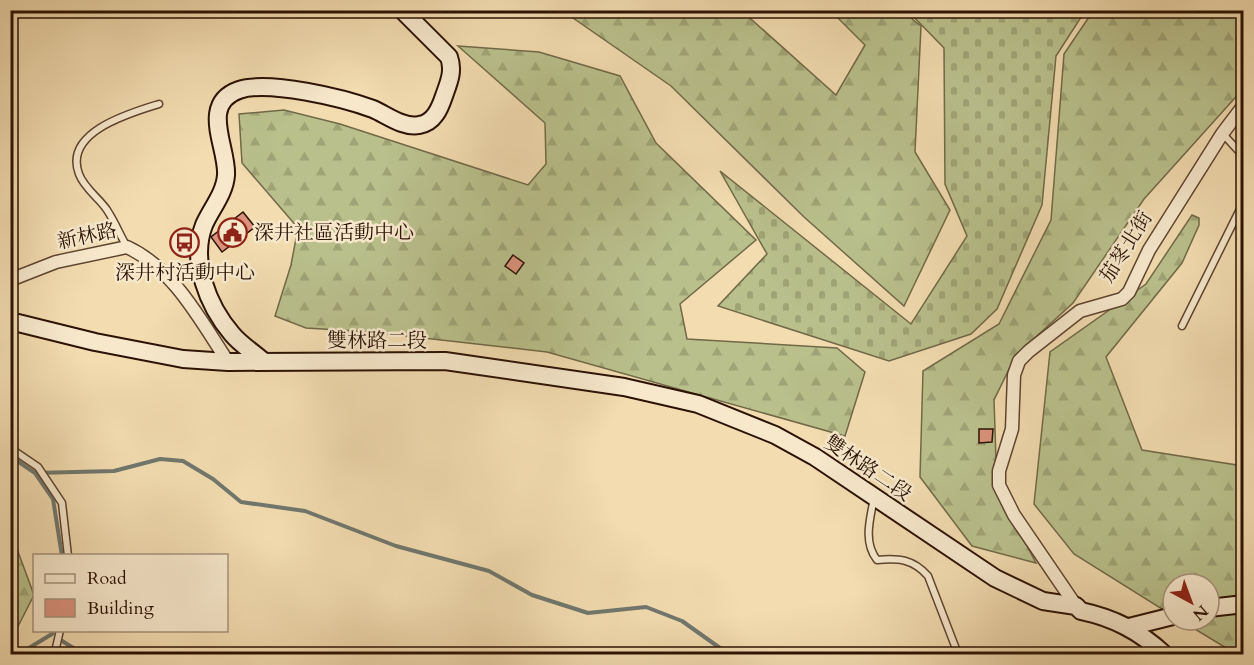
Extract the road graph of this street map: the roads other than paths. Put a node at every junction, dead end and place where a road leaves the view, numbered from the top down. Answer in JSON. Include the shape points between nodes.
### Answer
{"nodes":[{"id":1,"x":402,"y":10,"type":"edge"},
{"id":2,"x":159,"y":104,"type":"dead end"},
{"id":3,"x":1244,"y":105,"type":"edge"},
{"id":4,"x":1222,"y":134,"type":"junction"},
{"id":5,"x":1244,"y":157,"type":"edge"},
{"id":6,"x":1244,"y":201,"type":"edge"},
{"id":7,"x":127,"y":247,"type":"junction"},
{"id":8,"x":10,"y":280,"type":"edge"},
{"id":9,"x":10,"y":321,"type":"edge"},
{"id":10,"x":1182,"y":326,"type":"dead end"},
{"id":11,"x":263,"y":361,"type":"junction"},
{"id":12,"x":228,"y":362,"type":"junction"},
{"id":13,"x":10,"y":448,"type":"edge"},
{"id":14,"x":874,"y":497,"type":"junction"},
{"id":15,"x":68,"y":554,"type":"edge"},
{"id":16,"x":1244,"y":604,"type":"edge"},
{"id":17,"x":1076,"y":606,"type":"junction"},
{"id":18,"x":1221,"y":607,"type":"edge"},
{"id":19,"x":1161,"y":619,"type":"edge"},
{"id":20,"x":1129,"y":627,"type":"junction"},
{"id":21,"x":60,"y":632,"type":"edge"},
{"id":22,"x":58,"y":654,"type":"edge"},
{"id":23,"x":958,"y":654,"type":"edge"},
{"id":24,"x":1164,"y":654,"type":"edge"}],
"edges":[{"from":1,"to":11,"type":"street","via":[[449,57],[452,66],[439,110],[424,124],[405,125],[343,100],[266,89],[239,90],[228,96],[217,116],[226,175],[199,243],[200,272],[232,335]]},
{"from":2,"to":7,"type":"lane","via":[[122,115],[79,146],[76,155],[79,174],[107,210]]},
{"from":3,"to":4,"type":"street","name":"茄苳北街"},
{"from":4,"to":5,"type":"lane"},
{"from":4,"to":17,"type":"street","name":"茄苳北街","via":[[1149,250],[1129,292],[1122,299],[1080,311],[1029,351],[1019,361],[1014,375],[1012,429],[999,471],[999,485],[1014,515]]},
{"from":6,"to":10,"type":"lane"},
{"from":7,"to":8,"type":"street","name":"新林路","via":[[56,262]]},
{"from":7,"to":12,"type":"street","name":"新林路","via":[[159,269],[191,305]]},
{"from":9,"to":12,"type":"street","via":[[183,359]]},
{"from":11,"to":12,"type":"street"},
{"from":11,"to":14,"type":"street","name":"雙林路二段","via":[[445,361],[624,387],[698,404],[775,435]]},
{"from":13,"to":15,"type":"lane","via":[[38,467],[62,503]]},
{"from":14,"to":17,"type":"street","name":"雙林路二段","via":[[995,578],[1043,601]]},
{"from":14,"to":23,"type":"lane","via":[[868,534],[874,557],[906,559],[924,571]]},
{"from":16,"to":18,"type":"street"},
{"from":17,"to":20,"type":"street","via":[[1080,611]]},
{"from":19,"to":20,"type":"street"},
{"from":20,"to":24,"type":"street"},
{"from":21,"to":22,"type":"lane","via":[[55,652]]}]}
